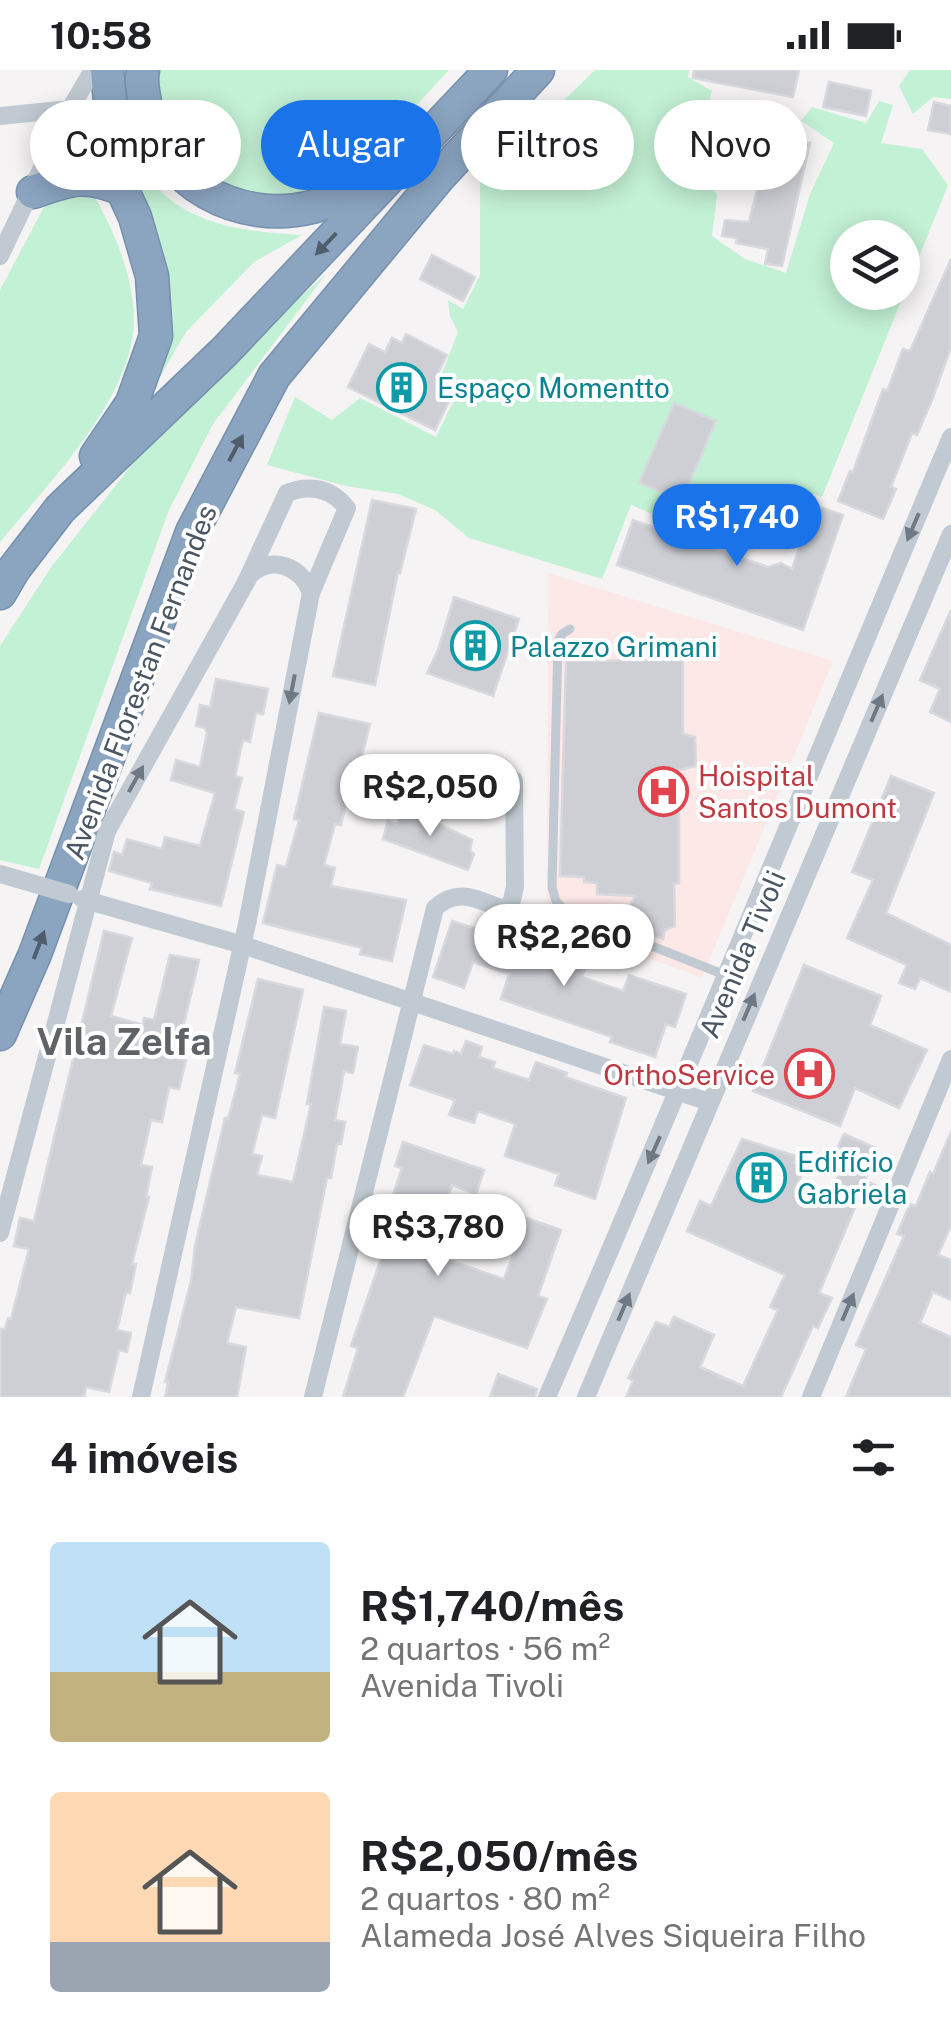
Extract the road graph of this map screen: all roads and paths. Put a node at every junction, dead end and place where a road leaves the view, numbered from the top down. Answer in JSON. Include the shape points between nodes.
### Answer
{"nodes":[{"id":1,"x":93,"y":70,"type":"edge"},
{"id":2,"x":107,"y":70,"type":"edge"},
{"id":3,"x":142,"y":70,"type":"edge"},
{"id":4,"x":491,"y":70,"type":"edge"},
{"id":5,"x":538,"y":70,"type":"edge"},
{"id":6,"x":564,"y":70,"type":"edge"},
{"id":7,"x":75,"y":100,"type":"edge"},
{"id":8,"x":109,"y":100,"type":"edge"},
{"id":9,"x":30,"y":113,"type":"edge"},
{"id":10,"x":0,"y":116,"type":"edge"},
{"id":11,"x":442,"y":124,"type":"junction"},
{"id":12,"x":441,"y":174,"type":"edge"},
{"id":13,"x":441,"y":174,"type":"edge"},
{"id":14,"x":38,"y":190,"type":"edge"},
{"id":15,"x":122,"y":190,"type":"edge"},
{"id":16,"x":427,"y":190,"type":"edge"},
{"id":17,"x":32,"y":192,"type":"joint"},
{"id":18,"x":0,"y":256,"type":"edge"},
{"id":19,"x":951,"y":437,"type":"edge"},
{"id":20,"x":60,"y":509,"type":"junction"},
{"id":21,"x":951,"y":534,"type":"edge"},
{"id":22,"x":246,"y":582,"type":"junction"},
{"id":23,"x":0,"y":592,"type":"edge"},
{"id":24,"x":311,"y":593,"type":"junction"},
{"id":25,"x":570,"y":630,"type":"dead end"},
{"id":26,"x":514,"y":780,"type":"dead end"},
{"id":27,"x":0,"y":874,"type":"edge"},
{"id":28,"x":89,"y":902,"type":"junction"},
{"id":29,"x":243,"y":945,"type":"junction"},
{"id":30,"x":725,"y":974,"type":"junction"},
{"id":31,"x":412,"y":1000,"type":"junction"},
{"id":32,"x":0,"y":1034,"type":"edge"},
{"id":33,"x":951,"y":1059,"type":"edge"},
{"id":34,"x":680,"y":1092,"type":"junction"},
{"id":35,"x":709,"y":1102,"type":"junction"},
{"id":36,"x":0,"y":1234,"type":"edge"},
{"id":37,"x":141,"y":1397,"type":"edge"},
{"id":38,"x":312,"y":1397,"type":"edge"},
{"id":39,"x":546,"y":1397,"type":"edge"},
{"id":40,"x":586,"y":1397,"type":"edge"},
{"id":41,"x":811,"y":1397,"type":"edge"}],
"edges":[{"from":1,"to":7,"type":"street"},
{"from":2,"to":8,"type":"highway"},
{"from":3,"to":11,"type":"highway","via":[[150,126],[170,164],[208,195],[258,212],[315,207]]},
{"from":4,"to":11,"type":"highway"},
{"from":5,"to":12,"type":"highway","name":"Avenida Florestan Fernandes"},
{"from":6,"to":13,"type":"highway"},
{"from":9,"to":10,"type":"street"},
{"from":11,"to":20,"type":"highway","one_way":true,"via":[[225,351]]},
{"from":14,"to":17,"type":"highway"},
{"from":15,"to":20,"type":"highway","via":[[152,276],[156,336],[132,403]]},
{"from":32,"to":16,"type":"highway","name":"Avenida Florestan Fernandes","one_way":true,"via":[[36,954],[192,532],[274,376]]},
{"from":17,"to":18,"type":"street"},
{"from":19,"to":30,"type":"street","name":"Avenida Tivoli","one_way":true},
{"from":20,"to":23,"type":"highway"},
{"from":35,"to":21,"type":"street","name":"Avenida Tivoli","one_way":true},
{"from":22,"to":24,"type":"street","via":[[256,569],[276,564],[302,576]]},
{"from":22,"to":24,"type":"street","via":[[287,494],[315,488],[347,508]]},
{"from":28,"to":22,"type":"street","one_way":true,"via":[[107,831]]},
{"from":24,"to":29,"type":"street","one_way":true},
{"from":25,"to":30,"type":"lane","via":[[558,641],[556,901],[566,912]]},
{"from":26,"to":31,"type":"street","via":[[511,904],[502,908],[466,895],[444,899],[435,908]]},
{"from":27,"to":28,"type":"street","bridge":true},
{"from":28,"to":29,"type":"street"},
{"from":28,"to":36,"type":"street"},
{"from":29,"to":31,"type":"street"},
{"from":29,"to":37,"type":"street"},
{"from":30,"to":34,"type":"street","name":"Avenida Tivoli"},
{"from":31,"to":34,"type":"street"},
{"from":31,"to":38,"type":"street"},
{"from":41,"to":33,"type":"street","one_way":true},
{"from":34,"to":35,"type":"street"},
{"from":34,"to":39,"type":"street","name":"Avenida Tivoli","one_way":true},
{"from":40,"to":35,"type":"street","name":"Avenida Tivoli","one_way":true}]}
